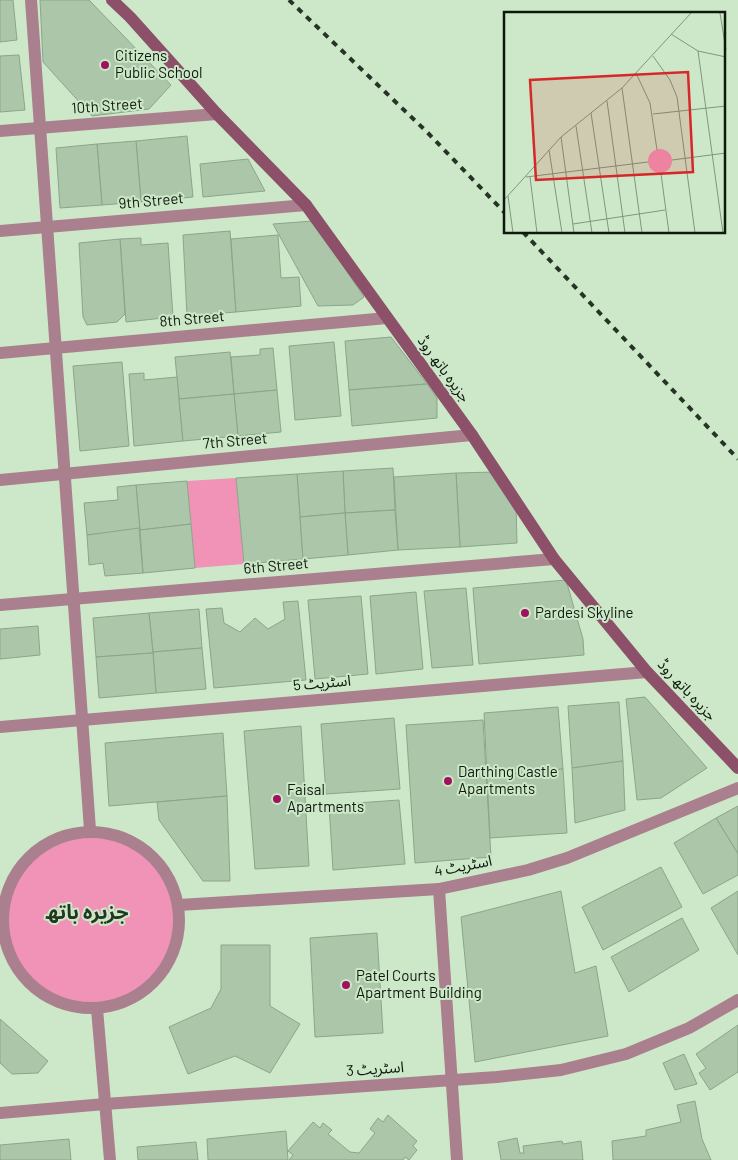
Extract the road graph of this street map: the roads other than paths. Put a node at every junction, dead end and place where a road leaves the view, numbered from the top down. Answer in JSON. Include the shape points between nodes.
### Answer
{"nodes":[{"id":1,"x":31,"y":0,"type":"edge"},
{"id":2,"x":112,"y":0,"type":"edge"},
{"id":3,"x":218,"y":114,"type":"junction"},
{"id":4,"x":40,"y":127,"type":"junction"},
{"id":5,"x":0,"y":131,"type":"edge"},
{"id":6,"x":306,"y":205,"type":"junction"},
{"id":7,"x":48,"y":226,"type":"junction"},
{"id":8,"x":0,"y":231,"type":"edge"},
{"id":9,"x":387,"y":318,"type":"junction"},
{"id":10,"x":56,"y":348,"type":"junction"},
{"id":11,"x":0,"y":353,"type":"edge"},
{"id":12,"x":472,"y":435,"type":"junction"},
{"id":13,"x":65,"y":474,"type":"junction"},
{"id":14,"x":0,"y":480,"type":"edge"},
{"id":15,"x":554,"y":559,"type":"junction"},
{"id":16,"x":74,"y":599,"type":"junction"},
{"id":17,"x":0,"y":606,"type":"edge"},
{"id":18,"x":647,"y":672,"type":"junction"},
{"id":19,"x":82,"y":720,"type":"junction"},
{"id":20,"x":0,"y":727,"type":"edge"},
{"id":21,"x":738,"y":768,"type":"edge"},
{"id":22,"x":738,"y":788,"type":"edge"},
{"id":23,"x":90,"y":830,"type":"junction"},
{"id":24,"x":439,"y":889,"type":"junction"},
{"id":25,"x":178,"y":905,"type":"junction"},
{"id":26,"x":1,"y":923,"type":"edge"},
{"id":27,"x":738,"y":1000,"type":"edge"},
{"id":28,"x":97,"y":1009,"type":"junction"},
{"id":29,"x":452,"y":1080,"type":"junction"},
{"id":30,"x":105,"y":1104,"type":"junction"},
{"id":31,"x":0,"y":1113,"type":"edge"},
{"id":32,"x":110,"y":1160,"type":"edge"},
{"id":33,"x":457,"y":1160,"type":"edge"}],
"edges":[{"from":1,"to":4,"type":"street"},
{"from":2,"to":3,"type":"street","name":"جزیرہ باتھ روڈ"},
{"from":3,"to":4,"type":"street","name":"10th Street"},
{"from":3,"to":6,"type":"street","name":"جزیرہ باتھ روڈ"},
{"from":4,"to":5,"type":"street","name":"10th Street"},
{"from":4,"to":7,"type":"street"},
{"from":6,"to":7,"type":"street","name":"9th Street"},
{"from":6,"to":9,"type":"street","name":"جزیرہ باتھ روڈ"},
{"from":7,"to":8,"type":"street","name":"9th Street"},
{"from":7,"to":10,"type":"street"},
{"from":9,"to":10,"type":"street","name":"8th Street"},
{"from":9,"to":12,"type":"street","name":"جزیرہ باتھ روڈ"},
{"from":10,"to":11,"type":"street","name":"8th Street"},
{"from":10,"to":13,"type":"street"},
{"from":12,"to":13,"type":"street","name":"7th Street"},
{"from":12,"to":15,"type":"street","name":"جزیرہ باتھ روڈ"},
{"from":13,"to":14,"type":"street","name":"7th Street"},
{"from":13,"to":16,"type":"street"},
{"from":15,"to":16,"type":"street","name":"6th Street"},
{"from":15,"to":18,"type":"street","name":"جزیرہ باتھ روڈ"},
{"from":16,"to":17,"type":"street","name":"6th Street"},
{"from":16,"to":19,"type":"street"},
{"from":18,"to":19,"type":"street","name":"اسٹریٹ 5"},
{"from":18,"to":21,"type":"street","name":"جزیرہ باتھ روڈ"},
{"from":19,"to":20,"type":"street","name":"اسٹریٹ 5"},
{"from":19,"to":23,"type":"street"},
{"from":22,"to":24,"type":"street","name":"اسٹریٹ 4","via":[[567,858]]},
{"from":23,"to":25,"type":"street","via":[[123,836],[149,852],[168,876]]},
{"from":23,"to":26,"type":"street","via":[[64,834],[39,848],[18,868],[6,894]]},
{"from":24,"to":25,"type":"street","name":"اسٹریٹ 4"},
{"from":24,"to":29,"type":"street"},
{"from":25,"to":28,"type":"street","via":[[178,934],[169,962],[151,985],[126,1001]]},
{"from":26,"to":28,"type":"street","via":[[8,951],[22,976],[43,996],[70,1006]]},
{"from":27,"to":29,"type":"street","name":"اسٹریٹ 3","via":[[689,1028],[626,1054],[561,1070]]},
{"from":28,"to":30,"type":"street"},
{"from":29,"to":30,"type":"street","name":"اسٹریٹ 3"},
{"from":29,"to":33,"type":"street"},
{"from":30,"to":31,"type":"street","name":"اسٹریٹ 3"},
{"from":30,"to":32,"type":"street"}]}
